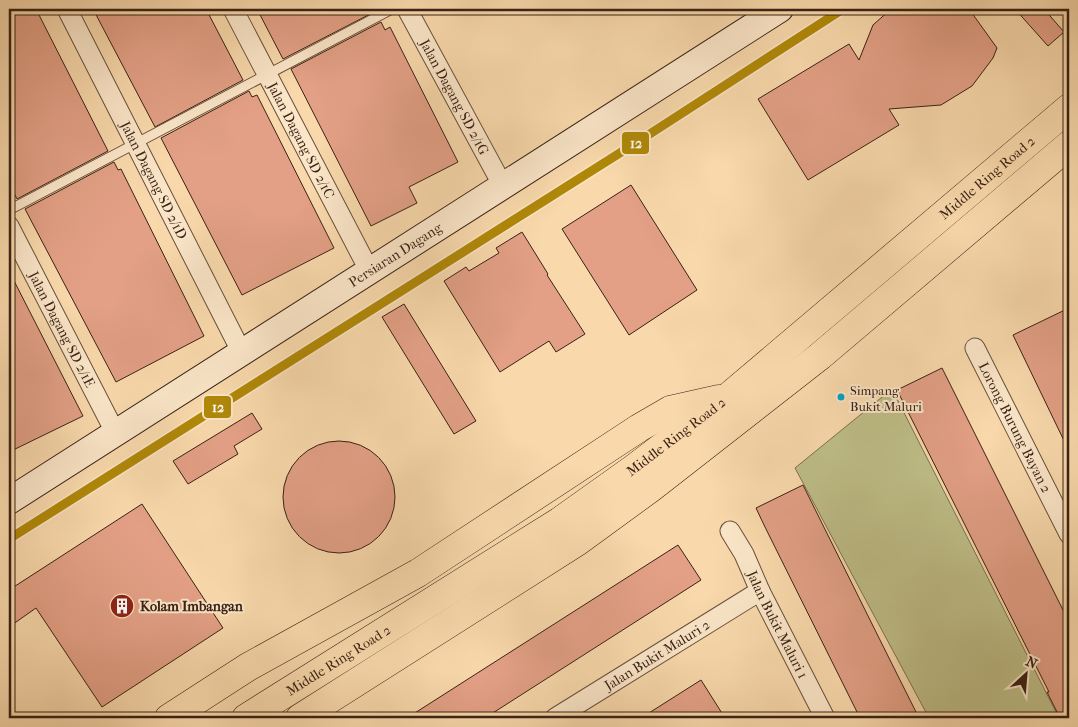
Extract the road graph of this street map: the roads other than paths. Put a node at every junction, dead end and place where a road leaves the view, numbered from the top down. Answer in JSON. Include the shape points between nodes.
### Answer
{"nodes":[{"id":1,"x":67,"y":9,"type":"edge"},
{"id":2,"x":233,"y":9,"type":"edge"},
{"id":3,"x":392,"y":9,"type":"edge"},
{"id":4,"x":408,"y":9,"type":"edge"},
{"id":5,"x":780,"y":9,"type":"edge"},
{"id":6,"x":267,"y":74,"type":"junction"},
{"id":7,"x":1069,"y":108,"type":"edge"},
{"id":8,"x":136,"y":144,"type":"junction"},
{"id":9,"x":1069,"y":144,"type":"edge"},
{"id":10,"x":503,"y":186,"type":"junction"},
{"id":11,"x":9,"y":210,"type":"edge"},
{"id":12,"x":9,"y":226,"type":"edge"},
{"id":13,"x":369,"y":270,"type":"junction"},
{"id":14,"x":975,"y":348,"type":"dead end"},
{"id":15,"x":242,"y":352,"type":"junction"},
{"id":16,"x":728,"y":397,"type":"junction"},
{"id":17,"x":115,"y":432,"type":"junction"},
{"id":18,"x":9,"y":501,"type":"edge"},
{"id":19,"x":730,"y":531,"type":"dead end"},
{"id":20,"x":1069,"y":534,"type":"edge"},
{"id":21,"x":760,"y":591,"type":"junction"},
{"id":22,"x":169,"y":718,"type":"edge"},
{"id":23,"x":246,"y":718,"type":"edge"},
{"id":24,"x":300,"y":718,"type":"edge"},
{"id":25,"x":555,"y":718,"type":"edge"},
{"id":26,"x":825,"y":718,"type":"edge"}],
"edges":[{"from":1,"to":8,"type":"street","name":"Jalan Dagang SD 2/1D"},
{"from":2,"to":6,"type":"street","name":"Jalan Dagang SD 2/1C"},
{"from":3,"to":6,"type":"lane"},
{"from":4,"to":10,"type":"street","name":"Jalan Dagang SD 2/1G"},
{"from":5,"to":10,"type":"main road","name":"Persiaran Dagang"},
{"from":6,"to":8,"type":"lane"},
{"from":6,"to":13,"type":"street","name":"Jalan Dagang SD 2/1C"},
{"from":7,"to":16,"type":"highway","name":"Middle Ring Road 2"},
{"from":8,"to":11,"type":"lane"},
{"from":8,"to":15,"type":"street","name":"Jalan Dagang SD 2/1D"},
{"from":9,"to":24,"type":"highway","name":"Middle Ring Road 2","via":[[820,356],[652,488],[577,542]]},
{"from":10,"to":13,"type":"main road","name":"Persiaran Dagang"},
{"from":12,"to":17,"type":"street","name":"Jalan Dagang SD 2/1E"},
{"from":13,"to":15,"type":"main road","name":"Persiaran Dagang"},
{"from":14,"to":20,"type":"street","name":"Lorong Burung Bayan 2"},
{"from":15,"to":17,"type":"main road","name":"Persiaran Dagang"},
{"from":16,"to":22,"type":"highway","via":[[670,410],[646,423],[418,573],[248,667]]},
{"from":16,"to":23,"type":"highway","name":"Middle Ring Road 2","via":[[560,521]]},
{"from":17,"to":18,"type":"main road","name":"Persiaran Dagang"},
{"from":19,"to":21,"type":"street","name":"Jalan Bukit Maluri 1"},
{"from":21,"to":25,"type":"street","name":"Jalan Bukit Maluri 2"},
{"from":21,"to":26,"type":"street","name":"Jalan Bukit Maluri 1"}]}
